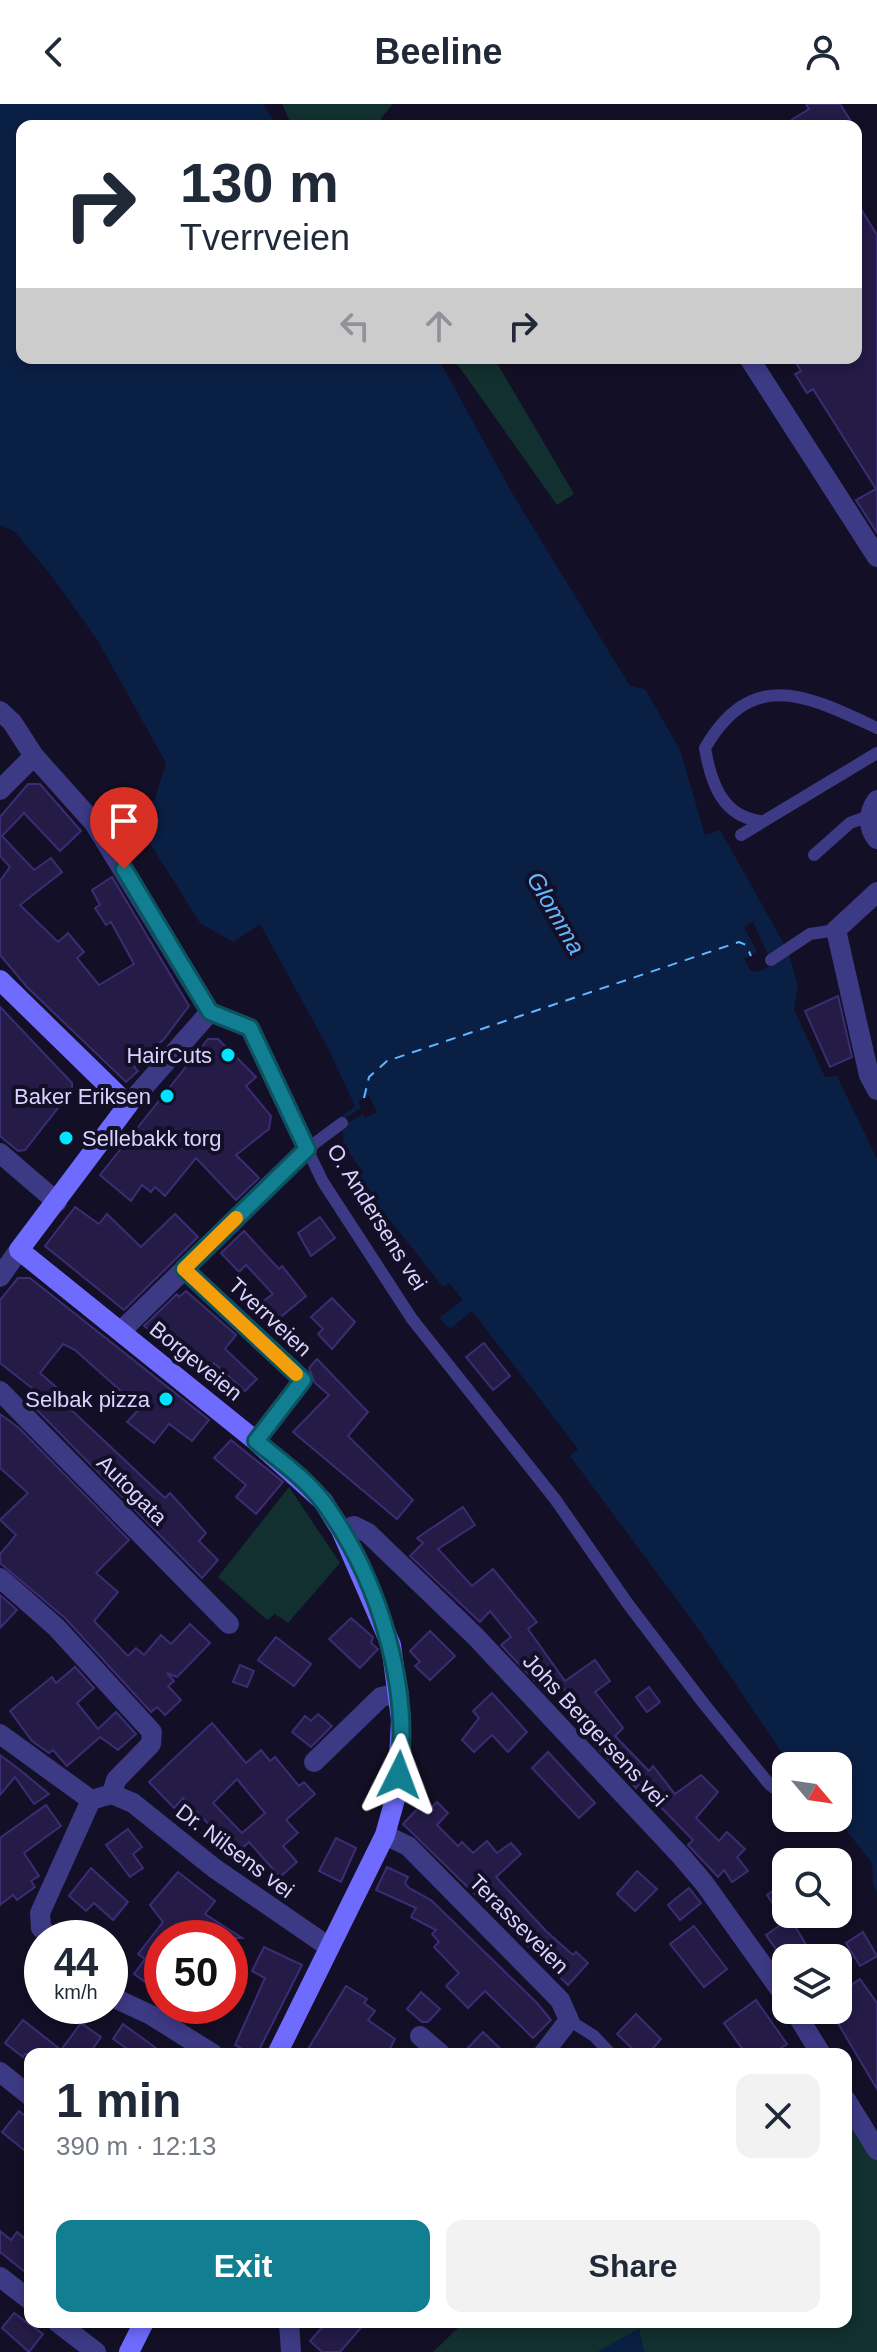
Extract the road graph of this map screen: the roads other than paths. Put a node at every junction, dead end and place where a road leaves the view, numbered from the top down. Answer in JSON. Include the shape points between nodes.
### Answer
{"nodes":[{"id":1,"x":753,"y":364,"type":"edge"},
{"id":2,"x":877,"y":557,"type":"edge"},
{"id":3,"x":0,"y":711,"type":"edge"},
{"id":4,"x":877,"y":728,"type":"edge"},
{"id":5,"x":877,"y":753,"type":"edge"},
{"id":6,"x":34,"y":756,"type":"junction"},
{"id":7,"x":0,"y":790,"type":"edge"},
{"id":8,"x":873,"y":808,"type":"edge"},
{"id":9,"x":760,"y":821,"type":"junction"},
{"id":10,"x":741,"y":835,"type":"dead end"},
{"id":11,"x":877,"y":839,"type":"edge"},
{"id":12,"x":814,"y":855,"type":"dead end"},
{"id":13,"x":877,"y":892,"type":"edge"},
{"id":14,"x":836,"y":930,"type":"junction"},
{"id":15,"x":771,"y":960,"type":"dead end"},
{"id":16,"x":0,"y":980,"type":"edge"},
{"id":17,"x":210,"y":1012,"type":"junction"},
{"id":18,"x":877,"y":1090,"type":"edge"},
{"id":19,"x":128,"y":1105,"type":"junction"},
{"id":20,"x":342,"y":1123,"type":"dead end"},
{"id":21,"x":307,"y":1149,"type":"junction"},
{"id":22,"x":0,"y":1153,"type":"edge"},
{"id":23,"x":57,"y":1202,"type":"junction"},
{"id":24,"x":19,"y":1250,"type":"junction"},
{"id":25,"x":184,"y":1269,"type":"junction"},
{"id":26,"x":0,"y":1277,"type":"edge"},
{"id":27,"x":121,"y":1331,"type":"junction"},
{"id":28,"x":0,"y":1391,"type":"edge"},
{"id":29,"x":256,"y":1441,"type":"junction"},
{"id":30,"x":341,"y":1530,"type":"junction"},
{"id":31,"x":0,"y":1578,"type":"edge"},
{"id":32,"x":229,"y":1624,"type":"dead end"},
{"id":33,"x":399,"y":1693,"type":"junction"},
{"id":34,"x":0,"y":1734,"type":"edge"},
{"id":35,"x":314,"y":1762,"type":"dead end"},
{"id":36,"x":772,"y":1786,"type":"edge"},
{"id":37,"x":112,"y":1794,"type":"junction"},
{"id":38,"x":91,"y":1800,"type":"junction"},
{"id":39,"x":385,"y":1835,"type":"junction"},
{"id":40,"x":40,"y":1920,"type":"edge"},
{"id":41,"x":329,"y":1947,"type":"junction"},
{"id":42,"x":772,"y":1978,"type":"edge"},
{"id":43,"x":128,"y":2004,"type":"edge"},
{"id":44,"x":569,"y":2020,"type":"junction"},
{"id":45,"x":803,"y":2024,"type":"edge"},
{"id":46,"x":420,"y":2036,"type":"dead end"},
{"id":47,"x":203,"y":2048,"type":"edge"},
{"id":48,"x":280,"y":2048,"type":"edge"},
{"id":49,"x":434,"y":2048,"type":"edge"},
{"id":50,"x":548,"y":2048,"type":"edge"},
{"id":51,"x":605,"y":2048,"type":"edge"},
{"id":52,"x":817,"y":2048,"type":"edge"},
{"id":53,"x":0,"y":2072,"type":"edge"},
{"id":54,"x":24,"y":2091,"type":"edge"},
{"id":55,"x":852,"y":2110,"type":"edge"},
{"id":56,"x":877,"y":2150,"type":"edge"},
{"id":57,"x":0,"y":2277,"type":"edge"},
{"id":58,"x":24,"y":2295,"type":"edge"},
{"id":59,"x":65,"y":2328,"type":"edge"},
{"id":60,"x":141,"y":2328,"type":"edge"},
{"id":61,"x":289,"y":2328,"type":"edge"},
{"id":62,"x":96,"y":2352,"type":"edge"},
{"id":63,"x":129,"y":2352,"type":"edge"},
{"id":64,"x":291,"y":2352,"type":"edge"}],
"edges":[{"from":1,"to":2,"type":"street"},
{"from":3,"to":6,"type":"street"},
{"from":4,"to":9,"type":"lane","via":[[812,698],[765,694],[735,710],[705,748],[709,769],[721,799],[741,818]]},
{"from":5,"to":9,"type":"lane"},
{"from":6,"to":7,"type":"street"},
{"from":6,"to":17,"type":"street","via":[[94,823]]},
{"from":8,"to":11,"type":"street"},
{"from":8,"to":12,"type":"lane"},
{"from":9,"to":10,"type":"lane"},
{"from":13,"to":14,"type":"street"},
{"from":14,"to":15,"type":"lane","via":[[810,934]]},
{"from":14,"to":18,"type":"street","via":[[869,1075]]},
{"from":16,"to":19,"type":"main road"},
{"from":17,"to":19,"type":"street"},
{"from":17,"to":21,"type":"street","via":[[250,1028]]},
{"from":19,"to":23,"type":"main road"},
{"from":20,"to":21,"type":"lane"},
{"from":21,"to":25,"type":"street","name":"O. Andersens vei"},
{"from":21,"to":36,"type":"lane","name":"O. Andersens vei","via":[[412,1319]]},
{"from":22,"to":23,"type":"street"},
{"from":23,"to":24,"type":"main road"},
{"from":24,"to":26,"type":"street"},
{"from":24,"to":27,"type":"main road","name":"Borgeveien"},
{"from":25,"to":27,"type":"street","name":"O. Andersens vei"},
{"from":25,"to":29,"type":"street","name":"Tverrveien","via":[[303,1380]]},
{"from":27,"to":29,"type":"main road","name":"Borgeveien"},
{"from":28,"to":32,"type":"street","name":"Autogata"},
{"from":29,"to":30,"type":"main road","name":"Borgeveien","via":[[303,1480]]},
{"from":30,"to":33,"type":"main road","name":"Borgeveien","via":[[391,1645]]},
{"from":30,"to":42,"type":"street","name":"Johs Bergersens vei","via":[[354,1526],[368,1533],[476,1637],[704,1883]]},
{"from":31,"to":37,"type":"street","via":[[56,1627],[152,1732],[151,1744],[116,1780]]},
{"from":33,"to":35,"type":"street","via":[[381,1697]]},
{"from":33,"to":39,"type":"main road","name":"Borgeveien","via":[[401,1759]]},
{"from":34,"to":38,"type":"street"},
{"from":37,"to":38,"type":"street"},
{"from":37,"to":41,"type":"street","name":"Dr. Nilsens vei","via":[[133,1803],[214,1868]]},
{"from":38,"to":40,"type":"street"},
{"from":39,"to":41,"type":"main road","name":"Borgeveien"},
{"from":39,"to":44,"type":"street","name":"Terasseveien","via":[[408,1846],[560,2000]]},
{"from":41,"to":48,"type":"main road","name":"Borgeveien"},
{"from":43,"to":47,"type":"street"},
{"from":44,"to":50,"type":"street"},
{"from":44,"to":51,"type":"lane","name":"Terasseveien"},
{"from":45,"to":52,"type":"street"},
{"from":46,"to":49,"type":"street"},
{"from":53,"to":54,"type":"street"},
{"from":55,"to":56,"type":"street"},
{"from":57,"to":58,"type":"street"},
{"from":59,"to":62,"type":"street"},
{"from":60,"to":63,"type":"main road"},
{"from":61,"to":64,"type":"street"}]}
